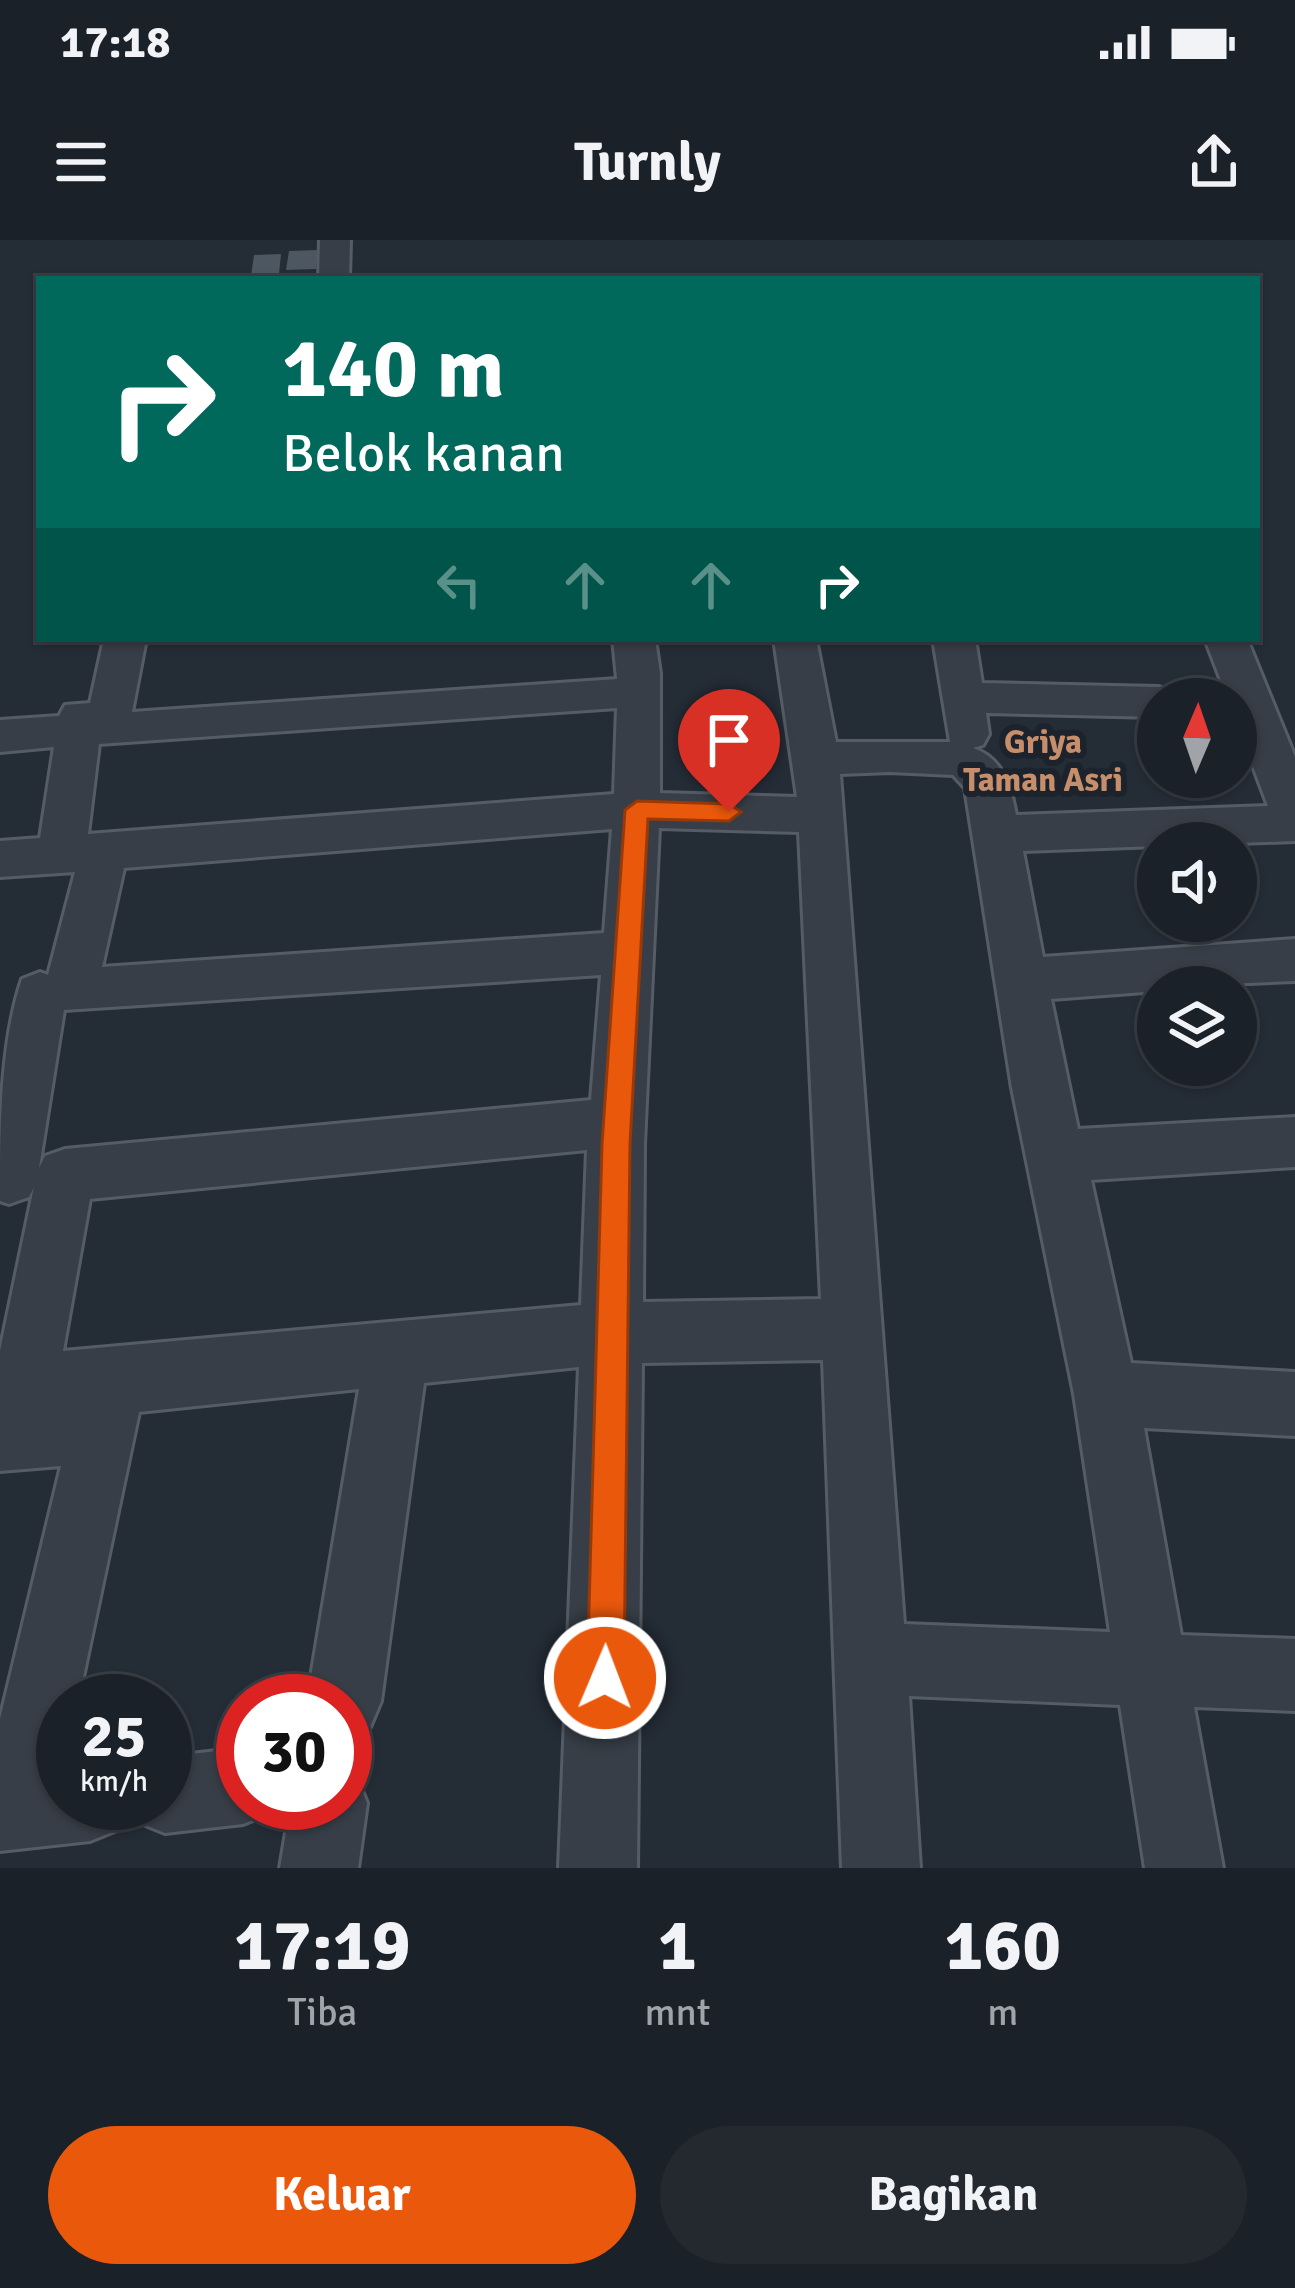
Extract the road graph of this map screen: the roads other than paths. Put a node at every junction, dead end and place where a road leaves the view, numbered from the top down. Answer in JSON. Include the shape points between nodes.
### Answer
{"nodes":[{"id":1,"x":334,"y":240,"type":"edge"},
{"id":2,"x":334,"y":276,"type":"edge"},
{"id":3,"x":124,"y":642,"type":"edge"},
{"id":4,"x":797,"y":642,"type":"edge"},
{"id":5,"x":954,"y":642,"type":"edge"},
{"id":6,"x":1227,"y":642,"type":"edge"},
{"id":7,"x":636,"y":665,"type":"edge"},
{"id":8,"x":1236,"y":678,"type":"edge"},
{"id":9,"x":962,"y":698,"type":"junction"},
{"id":10,"x":1295,"y":700,"type":"edge"},
{"id":11,"x":1137,"y":702,"type":"edge"},
{"id":12,"x":1257,"y":703,"type":"edge"},
{"id":13,"x":0,"y":722,"type":"edge"},
{"id":14,"x":96,"y":722,"type":"junction"},
{"id":15,"x":1257,"y":735,"type":"edge"},
{"id":16,"x":0,"y":736,"type":"edge"},
{"id":17,"x":972,"y":766,"type":"junction"},
{"id":18,"x":818,"y":787,"type":"junction"},
{"id":19,"x":637,"y":810,"type":"junction"},
{"id":20,"x":1295,"y":819,"type":"edge"},
{"id":21,"x":996,"y":834,"type":"junction"},
{"id":22,"x":82,"y":853,"type":"junction"},
{"id":23,"x":0,"y":860,"type":"edge"},
{"id":24,"x":628,"y":952,"type":"junction"},
{"id":25,"x":1295,"y":960,"type":"edge"},
{"id":26,"x":1022,"y":980,"type":"junction"},
{"id":27,"x":37,"y":995,"type":"edge"},
{"id":28,"x":617,"y":1122,"type":"junction"},
{"id":29,"x":1295,"y":1142,"type":"edge"},
{"id":30,"x":1057,"y":1156,"type":"junction"},
{"id":31,"x":24,"y":1177,"type":"edge"},
{"id":32,"x":854,"y":1329,"type":"junction"},
{"id":33,"x":612,"y":1333,"type":"junction"},
{"id":34,"x":396,"y":1354,"type":"junction"},
{"id":35,"x":1106,"y":1394,"type":"junction"},
{"id":36,"x":8,"y":1403,"type":"edge"},
{"id":37,"x":1295,"y":1404,"type":"edge"},
{"id":38,"x":109,"y":1405,"type":"junction"},
{"id":39,"x":871,"y":1659,"type":"junction"},
{"id":40,"x":1150,"y":1669,"type":"junction"},
{"id":41,"x":348,"y":1674,"type":"edge"},
{"id":42,"x":1295,"y":1675,"type":"edge"},
{"id":43,"x":8,"y":1812,"type":"edge"},
{"id":44,"x":324,"y":1830,"type":"edge"},
{"id":45,"x":319,"y":1868,"type":"edge"},
{"id":46,"x":598,"y":1868,"type":"edge"},
{"id":47,"x":881,"y":1868,"type":"edge"},
{"id":48,"x":1184,"y":1868,"type":"edge"}],
"edges":[{"from":1,"to":2,"type":"street"},
{"from":3,"to":14,"type":"street"},
{"from":4,"to":18,"type":"street"},
{"from":5,"to":9,"type":"street"},
{"from":6,"to":8,"type":"street"},
{"from":7,"to":14,"type":"street"},
{"from":7,"to":19,"type":"street"},
{"from":9,"to":11,"type":"street"},
{"from":9,"to":17,"type":"street"},
{"from":10,"to":12,"type":"street"},
{"from":13,"to":14,"type":"street"},
{"from":14,"to":16,"type":"street"},
{"from":14,"to":22,"type":"street"},
{"from":15,"to":20,"type":"street"},
{"from":17,"to":18,"type":"street","via":[[939,759]]},
{"from":17,"to":21,"type":"street","via":[[988,788]]},
{"from":18,"to":19,"type":"street"},
{"from":18,"to":32,"type":"street"},
{"from":19,"to":22,"type":"street"},
{"from":19,"to":24,"type":"street"},
{"from":20,"to":21,"type":"street"},
{"from":21,"to":26,"type":"street"},
{"from":22,"to":23,"type":"street"},
{"from":22,"to":27,"type":"street"},
{"from":24,"to":27,"type":"street"},
{"from":24,"to":28,"type":"street"},
{"from":25,"to":26,"type":"street"},
{"from":26,"to":30,"type":"street"},
{"from":27,"to":31,"type":"street"},
{"from":28,"to":31,"type":"street"},
{"from":28,"to":33,"type":"street"},
{"from":29,"to":30,"type":"street"},
{"from":30,"to":35,"type":"street"},
{"from":31,"to":36,"type":"street"},
{"from":32,"to":33,"type":"street"},
{"from":32,"to":39,"type":"street"},
{"from":33,"to":34,"type":"street"},
{"from":33,"to":46,"type":"street"},
{"from":34,"to":38,"type":"street"},
{"from":34,"to":41,"type":"street"},
{"from":35,"to":37,"type":"street"},
{"from":35,"to":40,"type":"street"},
{"from":36,"to":38,"type":"street"},
{"from":38,"to":43,"type":"street"},
{"from":39,"to":40,"type":"street"},
{"from":39,"to":47,"type":"street"},
{"from":40,"to":42,"type":"street"},
{"from":40,"to":48,"type":"street"},
{"from":44,"to":45,"type":"street"}]}
